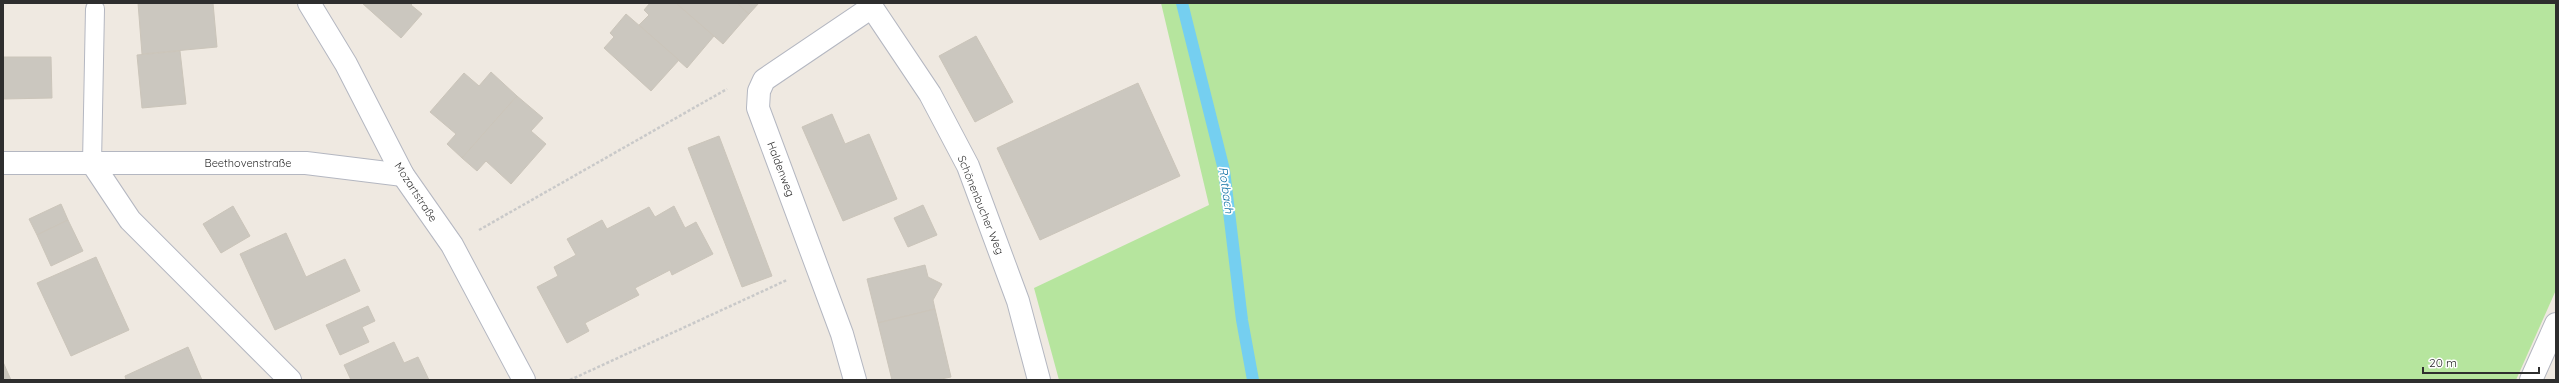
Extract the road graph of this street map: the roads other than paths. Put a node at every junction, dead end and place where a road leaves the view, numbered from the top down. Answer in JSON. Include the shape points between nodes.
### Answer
{"nodes":[{"id":1,"x":309,"y":3,"type":"edge"},
{"id":2,"x":870,"y":5,"type":"edge"},
{"id":3,"x":95,"y":10,"type":"dead end"},
{"id":4,"x":3,"y":163,"type":"edge"},
{"id":5,"x":92,"y":163,"type":"junction"},
{"id":6,"x":403,"y":175,"type":"junction"},
{"id":7,"x":2556,"y":324,"type":"edge"},
{"id":8,"x":290,"y":380,"type":"edge"},
{"id":9,"x":524,"y":380,"type":"edge"},
{"id":10,"x":854,"y":380,"type":"edge"},
{"id":11,"x":1039,"y":380,"type":"edge"},
{"id":12,"x":2531,"y":380,"type":"edge"}],
"edges":[{"from":1,"to":6,"type":"street","name":"Mozartstraße","via":[[346,64]]},
{"from":2,"to":10,"type":"street","name":"Haldenweg","via":[[764,80],[759,91],[758,108],[842,334]]},
{"from":2,"to":11,"type":"street","name":"Schönenbucher Weg","via":[[930,94],[968,166],[1018,301]]},
{"from":3,"to":5,"type":"lane"},
{"from":4,"to":5,"type":"street","name":"Beethovenstraße"},
{"from":5,"to":6,"type":"street","name":"Beethovenstraße","via":[[306,163]]},
{"from":5,"to":8,"type":"street","via":[[130,220]]},
{"from":6,"to":9,"type":"street","name":"Mozartstraße","via":[[452,245]]},
{"from":7,"to":12,"type":"street"}]}
